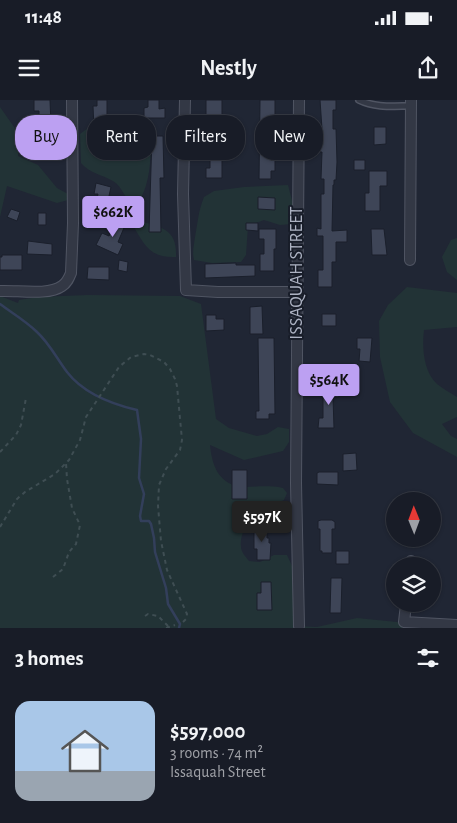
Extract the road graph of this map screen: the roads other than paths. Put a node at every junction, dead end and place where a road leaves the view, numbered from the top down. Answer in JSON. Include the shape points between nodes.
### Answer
{"nodes":[{"id":1,"x":72,"y":100,"type":"edge"},
{"id":2,"x":185,"y":100,"type":"edge"},
{"id":3,"x":299,"y":100,"type":"edge"},
{"id":4,"x":360,"y":100,"type":"edge"},
{"id":5,"x":411,"y":103,"type":"edge"},
{"id":6,"x":410,"y":260,"type":"dead end"},
{"id":7,"x":0,"y":292,"type":"edge"},
{"id":8,"x":296,"y":292,"type":"junction"},
{"id":9,"x":405,"y":612,"type":"edge"},
{"id":10,"x":457,"y":624,"type":"edge"},
{"id":11,"x":298,"y":626,"type":"dead end"}],
"edges":[{"from":1,"to":7,"type":"street","via":[[72,267],[68,281],[47,291]]},
{"from":2,"to":8,"type":"street","via":[[186,290]]},
{"from":3,"to":8,"type":"street","name":"ISSAQUAH STREET"},
{"from":4,"to":5,"type":"lane","via":[[381,106]]},
{"from":5,"to":6,"type":"street"},
{"from":8,"to":11,"type":"street","name":"ISSAQUAH STREET"},
{"from":9,"to":10,"type":"street","via":[[404,622]]}]}
